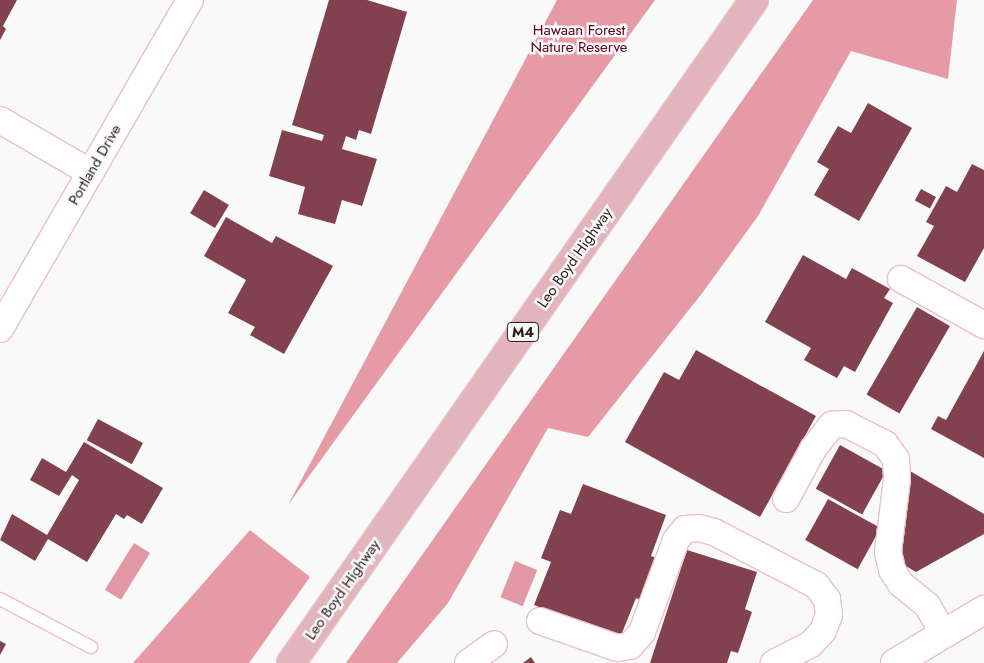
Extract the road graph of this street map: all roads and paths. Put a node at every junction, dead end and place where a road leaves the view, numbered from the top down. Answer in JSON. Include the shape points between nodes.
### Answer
{"nodes":[{"id":1,"x":190,"y":0,"type":"edge"},
{"id":2,"x":754,"y":0,"type":"edge"},
{"id":3,"x":0,"y":120,"type":"edge"},
{"id":4,"x":90,"y":173,"type":"junction"},
{"id":5,"x":901,"y":279,"type":"dead end"},
{"id":6,"x":984,"y":325,"type":"edge"},
{"id":7,"x":0,"y":329,"type":"edge"},
{"id":8,"x":786,"y":499,"type":"dead end"},
{"id":9,"x":0,"y":599,"type":"edge"},
{"id":10,"x":984,"y":610,"type":"edge"},
{"id":11,"x":540,"y":621,"type":"dead end"},
{"id":12,"x":944,"y":634,"type":"junction"},
{"id":13,"x":494,"y":644,"type":"dead end"},
{"id":14,"x":91,"y":647,"type":"dead end"},
{"id":15,"x":291,"y":663,"type":"edge"},
{"id":16,"x":468,"y":663,"type":"edge"},
{"id":17,"x":774,"y":663,"type":"edge"},
{"id":18,"x":895,"y":663,"type":"edge"}],
"edges":[{"from":1,"to":4,"type":"street","name":"Portland Drive"},
{"from":2,"to":15,"type":"main road","name":"Leo Boyd Highway","number":"M4"},
{"from":3,"to":4,"type":"street"},
{"from":4,"to":7,"type":"street","name":"Portland Drive"},
{"from":5,"to":6,"type":"street"},
{"from":8,"to":12,"type":"street","via":[[818,442],[832,425],[846,424],[885,444],[896,459],[898,479],[888,552],[892,570],[901,584],[927,605]]},
{"from":9,"to":14,"type":"lane"},
{"from":10,"to":12,"type":"street"},
{"from":11,"to":17,"type":"street","via":[[617,648],[630,646],[642,632],[676,540],[685,529],[698,528],[714,532],[816,585],[827,599],[829,615],[823,630],[811,644]]},
{"from":12,"to":18,"type":"street"},
{"from":13,"to":16,"type":"street"}]}
